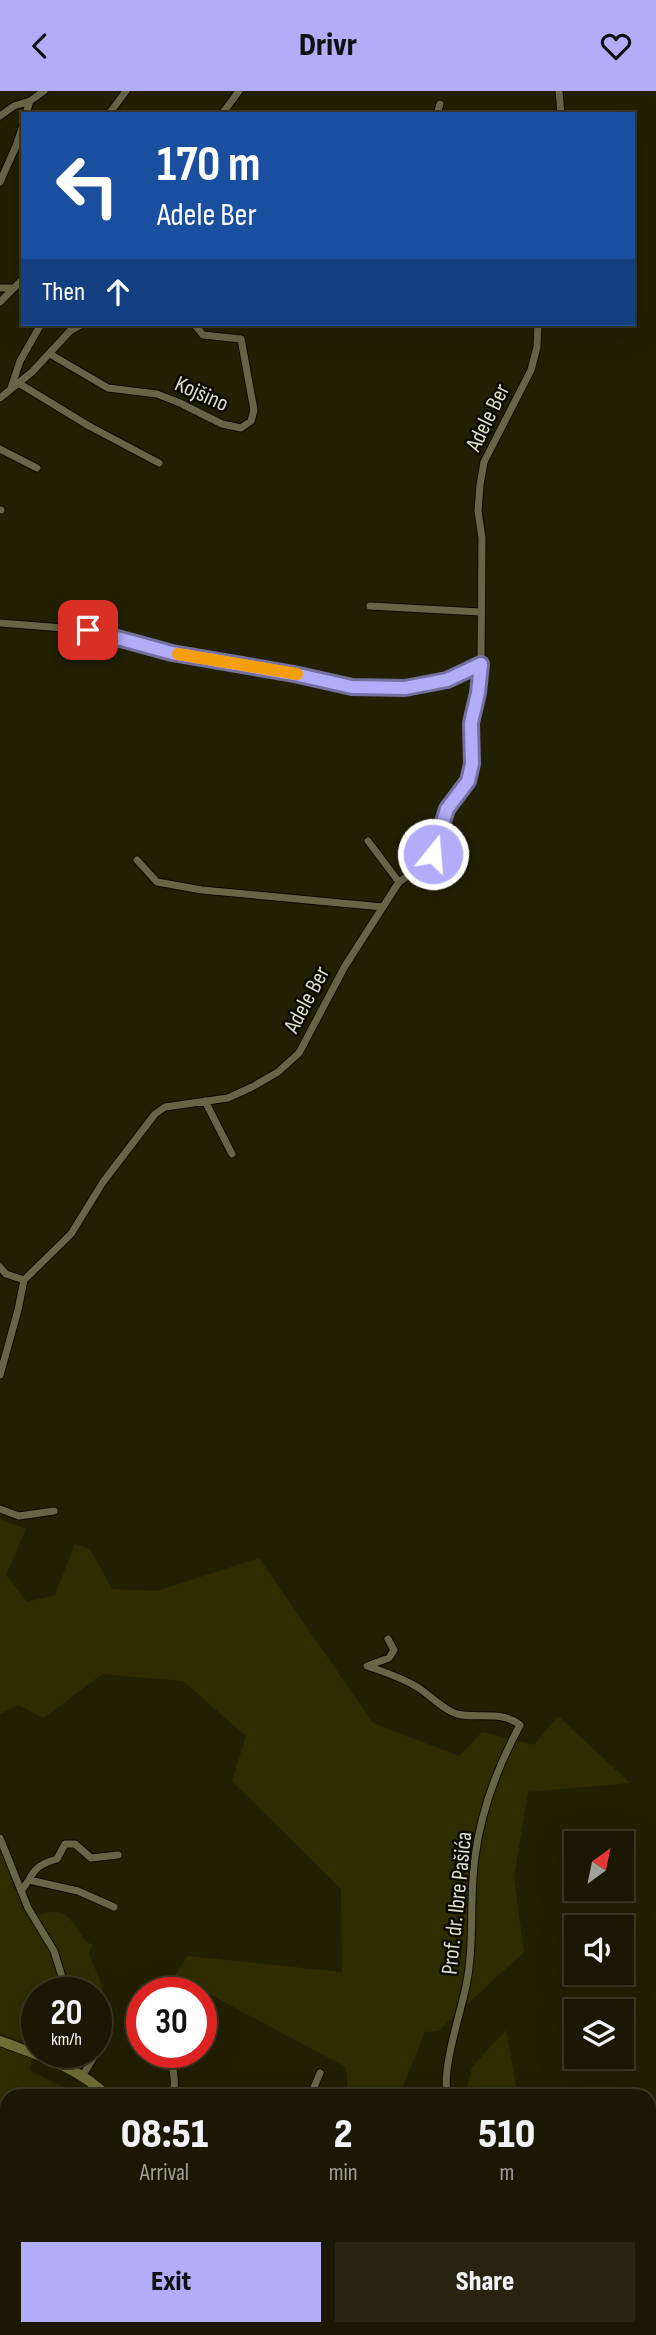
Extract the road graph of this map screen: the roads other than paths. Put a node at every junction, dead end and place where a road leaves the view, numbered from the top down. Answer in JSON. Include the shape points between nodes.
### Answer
{"nodes":[{"id":1,"x":44,"y":91,"type":"edge"},
{"id":2,"x":125,"y":91,"type":"edge"},
{"id":3,"x":239,"y":91,"type":"edge"},
{"id":4,"x":559,"y":91,"type":"edge"},
{"id":5,"x":30,"y":101,"type":"junction"},
{"id":6,"x":440,"y":104,"type":"dead end"},
{"id":7,"x":27,"y":112,"type":"edge"},
{"id":8,"x":110,"y":112,"type":"edge"},
{"id":9,"x":223,"y":112,"type":"edge"},
{"id":10,"x":438,"y":112,"type":"edge"},
{"id":11,"x":561,"y":112,"type":"edge"},
{"id":12,"x":0,"y":116,"type":"edge"},
{"id":13,"x":21,"y":131,"type":"edge"},
{"id":14,"x":0,"y":181,"type":"edge"},
{"id":15,"x":21,"y":281,"type":"edge"},
{"id":16,"x":0,"y":288,"type":"edge"},
{"id":17,"x":14,"y":288,"type":"junction"},
{"id":18,"x":0,"y":303,"type":"edge"},
{"id":19,"x":38,"y":326,"type":"edge"},
{"id":20,"x":79,"y":326,"type":"edge"},
{"id":21,"x":196,"y":326,"type":"edge"},
{"id":22,"x":538,"y":326,"type":"edge"},
{"id":23,"x":50,"y":354,"type":"junction"},
{"id":24,"x":20,"y":384,"type":"junction"},
{"id":25,"x":11,"y":389,"type":"junction"},
{"id":26,"x":0,"y":398,"type":"edge"},
{"id":27,"x":0,"y":449,"type":"edge"},
{"id":28,"x":159,"y":463,"type":"dead end"},
{"id":29,"x":37,"y":468,"type":"dead end"},
{"id":30,"x":370,"y":607,"type":"dead end"},
{"id":31,"x":480,"y":612,"type":"junction"},
{"id":32,"x":0,"y":623,"type":"edge"},
{"id":33,"x":481,"y":664,"type":"junction"},
{"id":34,"x":368,"y":841,"type":"dead end"},
{"id":35,"x":137,"y":860,"type":"dead end"},
{"id":36,"x":399,"y":882,"type":"junction"},
{"id":37,"x":383,"y":907,"type":"junction"},
{"id":38,"x":205,"y":1101,"type":"junction"},
{"id":39,"x":232,"y":1154,"type":"dead end"},
{"id":40,"x":0,"y":1267,"type":"edge"},
{"id":41,"x":24,"y":1280,"type":"junction"},
{"id":42,"x":0,"y":1375,"type":"edge"},
{"id":43,"x":0,"y":1509,"type":"edge"},
{"id":44,"x":54,"y":1511,"type":"dead end"},
{"id":45,"x":388,"y":1639,"type":"dead end"},
{"id":46,"x":0,"y":1838,"type":"edge"},
{"id":47,"x":118,"y":1855,"type":"dead end"},
{"id":48,"x":29,"y":1880,"type":"junction"},
{"id":49,"x":21,"y":1891,"type":"junction"},
{"id":50,"x":114,"y":1907,"type":"dead end"},
{"id":51,"x":62,"y":1977,"type":"edge"},
{"id":52,"x":0,"y":2041,"type":"edge"},
{"id":53,"x":88,"y":2068,"type":"edge"},
{"id":54,"x":172,"y":2068,"type":"edge"},
{"id":55,"x":320,"y":2073,"type":"dead end"},
{"id":56,"x":83,"y":2075,"type":"junction"},
{"id":57,"x":99,"y":2089,"type":"edge"},
{"id":58,"x":174,"y":2089,"type":"edge"},
{"id":59,"x":313,"y":2089,"type":"edge"},
{"id":60,"x":445,"y":2089,"type":"edge"}],
"edges":[{"from":1,"to":5,"type":"street"},
{"from":2,"to":8,"type":"street"},
{"from":3,"to":9,"type":"street"},
{"from":4,"to":11,"type":"street"},
{"from":5,"to":7,"type":"street"},
{"from":5,"to":12,"type":"street"},
{"from":6,"to":10,"type":"street"},
{"from":13,"to":14,"type":"street"},
{"from":15,"to":17,"type":"street"},
{"from":16,"to":17,"type":"street"},
{"from":17,"to":18,"type":"street"},
{"from":19,"to":25,"type":"street"},
{"from":20,"to":23,"type":"street"},
{"from":21,"to":23,"type":"street","name":"Kojšino","via":[[203,335],[241,339],[254,410],[251,421],[241,428],[157,394],[108,388]]},
{"from":22,"to":31,"type":"street","name":"Adele Ber","via":[[531,370],[484,462],[478,512]]},
{"from":23,"to":24,"type":"street"},
{"from":24,"to":25,"type":"street"},
{"from":24,"to":28,"type":"street"},
{"from":25,"to":26,"type":"street"},
{"from":27,"to":29,"type":"street"},
{"from":30,"to":31,"type":"street"},
{"from":31,"to":33,"type":"street","name":"Adele Ber"},
{"from":32,"to":33,"type":"street","via":[[88,630],[172,653],[352,687],[415,686],[447,680]]},
{"from":33,"to":36,"type":"street","name":"Adele Ber","via":[[468,781],[447,809],[433,854]]},
{"from":34,"to":36,"type":"street"},
{"from":35,"to":37,"type":"street","via":[[157,882]]},
{"from":36,"to":37,"type":"street","name":"Adele Ber"},
{"from":37,"to":38,"type":"street","name":"Adele Ber","via":[[345,966],[299,1053],[253,1087],[228,1098]]},
{"from":38,"to":39,"type":"street"},
{"from":38,"to":41,"type":"street","name":"Adele Ber","via":[[165,1107],[155,1114],[103,1182],[71,1234]]},
{"from":40,"to":41,"type":"street"},
{"from":41,"to":42,"type":"street"},
{"from":43,"to":44,"type":"street","via":[[19,1516]]},
{"from":45,"to":60,"type":"street","name":"Prof. dr. Ibre Pašića","via":[[394,1650],[389,1658],[367,1666],[418,1687],[456,1714],[513,1719],[520,1725],[500,1761],[475,1857],[467,1983]]},
{"from":46,"to":49,"type":"street"},
{"from":47,"to":48,"type":"street","via":[[91,1858],[75,1844],[65,1845],[57,1859],[33,1870]]},
{"from":48,"to":49,"type":"street"},
{"from":48,"to":50,"type":"street","via":[[78,1891]]},
{"from":49,"to":51,"type":"street","via":[[54,1951]]},
{"from":52,"to":56,"type":"street"},
{"from":53,"to":56,"type":"street"},
{"from":54,"to":58,"type":"street"},
{"from":55,"to":59,"type":"street"},
{"from":56,"to":57,"type":"street"}]}
